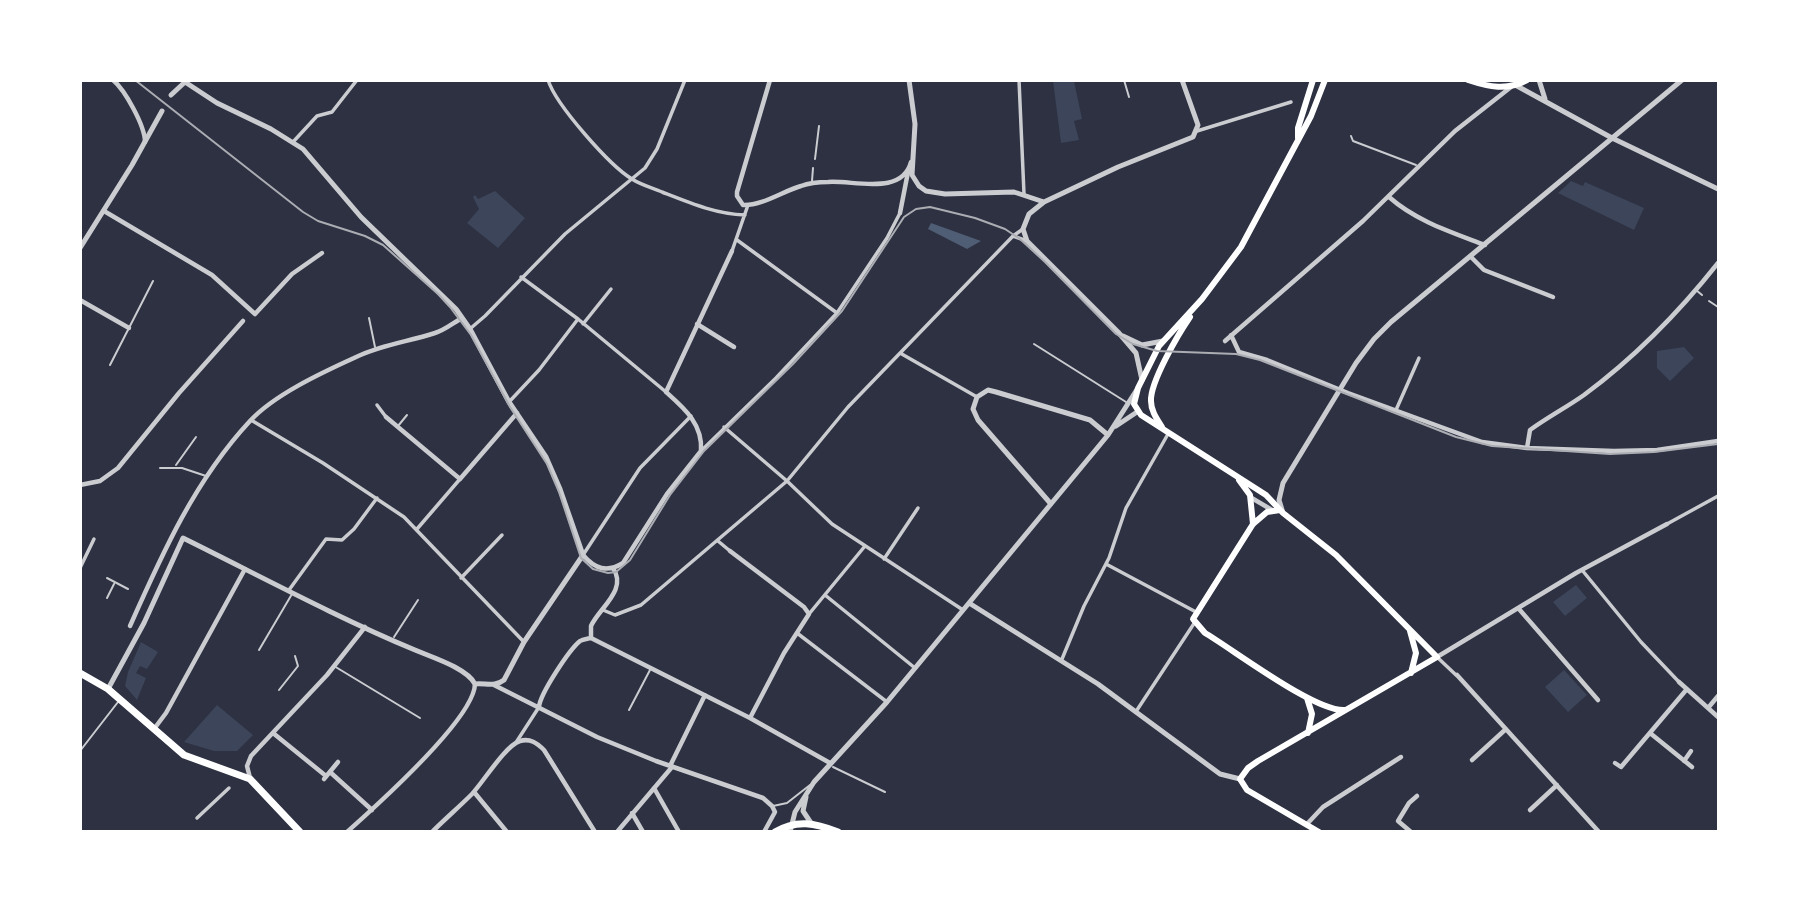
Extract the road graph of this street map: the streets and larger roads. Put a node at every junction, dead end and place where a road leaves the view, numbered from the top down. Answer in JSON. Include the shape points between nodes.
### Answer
{"nodes":[{"id":1,"x":357,"y":80,"type":"edge"},
{"id":2,"x":548,"y":80,"type":"edge"},
{"id":3,"x":685,"y":80,"type":"edge"},
{"id":4,"x":770,"y":80,"type":"edge"},
{"id":5,"x":909,"y":80,"type":"edge"},
{"id":6,"x":1019,"y":80,"type":"edge"},
{"id":7,"x":1182,"y":80,"type":"edge"},
{"id":8,"x":1313,"y":80,"type":"edge"},
{"id":9,"x":1325,"y":80,"type":"edge"},
{"id":10,"x":1468,"y":80,"type":"edge"},
{"id":11,"x":1527,"y":80,"type":"edge"},
{"id":12,"x":1539,"y":80,"type":"edge"},
{"id":13,"x":1682,"y":80,"type":"edge"},
{"id":14,"x":113,"y":81,"type":"edge"},
{"id":15,"x":185,"y":81,"type":"edge"},
{"id":16,"x":1514,"y":87,"type":"junction"},
{"id":17,"x":171,"y":96,"type":"dead end"},
{"id":18,"x":1545,"y":99,"type":"junction"},
{"id":19,"x":1291,"y":102,"type":"dead end"},
{"id":20,"x":162,"y":111,"type":"dead end"},
{"id":21,"x":1195,"y":134,"type":"junction"},
{"id":22,"x":1298,"y":138,"type":"junction"},
{"id":23,"x":1612,"y":138,"type":"junction"},
{"id":24,"x":293,"y":142,"type":"junction"},
{"id":25,"x":145,"y":143,"type":"junction"},
{"id":26,"x":913,"y":155,"type":"junction"},
{"id":27,"x":909,"y":169,"type":"junction"},
{"id":28,"x":632,"y":179,"type":"junction"},
{"id":29,"x":1718,"y":189,"type":"edge"},
{"id":30,"x":1024,"y":194,"type":"junction"},
{"id":31,"x":1389,"y":197,"type":"junction"},
{"id":32,"x":1044,"y":202,"type":"junction"},
{"id":33,"x":748,"y":205,"type":"junction"},
{"id":34,"x":104,"y":211,"type":"junction"},
{"id":35,"x":900,"y":213,"type":"joint"},
{"id":36,"x":746,"y":215,"type":"junction"},
{"id":37,"x":1023,"y":229,"type":"junction"},
{"id":38,"x":1013,"y":236,"type":"junction"},
{"id":39,"x":737,"y":240,"type":"junction"},
{"id":40,"x":1027,"y":241,"type":"junction"},
{"id":41,"x":1485,"y":245,"type":"junction"},
{"id":42,"x":80,"y":248,"type":"edge"},
{"id":43,"x":733,"y":251,"type":"joint"},
{"id":44,"x":321,"y":253,"type":"dead end"},
{"id":45,"x":1471,"y":257,"type":"junction"},
{"id":46,"x":1718,"y":263,"type":"edge"},
{"id":47,"x":521,"y":277,"type":"junction"},
{"id":48,"x":611,"y":289,"type":"dead end"},
{"id":49,"x":1553,"y":297,"type":"dead end"},
{"id":50,"x":1202,"y":299,"type":"junction"},
{"id":51,"x":80,"y":300,"type":"edge"},
{"id":52,"x":837,"y":313,"type":"junction"},
{"id":53,"x":463,"y":318,"type":"junction"},
{"id":54,"x":578,"y":319,"type":"junction"},
{"id":55,"x":243,"y":321,"type":"dead end"},
{"id":56,"x":583,"y":324,"type":"junction"},
{"id":57,"x":697,"y":324,"type":"junction"},
{"id":58,"x":129,"y":328,"type":"road end"},
{"id":59,"x":470,"y":328,"type":"junction"},
{"id":60,"x":1118,"y":332,"type":"junction"},
{"id":61,"x":1233,"y":337,"type":"junction"},
{"id":62,"x":1164,"y":341,"type":"junction"},
{"id":63,"x":1225,"y":341,"type":"dead end"},
{"id":64,"x":734,"y":347,"type":"dead end"},
{"id":65,"x":900,"y":353,"type":"junction"},
{"id":66,"x":1419,"y":358,"type":"dead end"},
{"id":67,"x":1142,"y":380,"type":"junction"},
{"id":68,"x":1138,"y":388,"type":"junction"},
{"id":69,"x":1339,"y":390,"type":"junction"},
{"id":70,"x":666,"y":392,"type":"junction"},
{"id":71,"x":977,"y":397,"type":"junction"},
{"id":72,"x":509,"y":402,"type":"junction"},
{"id":73,"x":377,"y":405,"type":"dead end"},
{"id":74,"x":1396,"y":411,"type":"junction"},
{"id":75,"x":1137,"y":412,"type":"junction"},
{"id":76,"x":517,"y":413,"type":"junction"},
{"id":77,"x":691,"y":416,"type":"junction"},
{"id":78,"x":386,"y":417,"type":"joint"},
{"id":79,"x":251,"y":420,"type":"junction"},
{"id":80,"x":724,"y":427,"type":"junction"},
{"id":81,"x":1115,"y":427,"type":"junction"},
{"id":82,"x":1166,"y":430,"type":"junction"},
{"id":83,"x":1108,"y":435,"type":"junction"},
{"id":84,"x":1718,"y":442,"type":"edge"},
{"id":85,"x":1527,"y":448,"type":"junction"},
{"id":86,"x":701,"y":451,"type":"junction"},
{"id":87,"x":1236,"y":475,"type":"junction"},
{"id":88,"x":460,"y":479,"type":"junction"},
{"id":89,"x":787,"y":481,"type":"junction"},
{"id":90,"x":80,"y":485,"type":"edge"},
{"id":91,"x":1718,"y":496,"type":"edge"},
{"id":92,"x":1250,"y":497,"type":"junction"},
{"id":93,"x":377,"y":498,"type":"junction"},
{"id":94,"x":1051,"y":504,"type":"junction"},
{"id":95,"x":918,"y":508,"type":"dead end"},
{"id":96,"x":1278,"y":511,"type":"junction"},
{"id":97,"x":1253,"y":524,"type":"junction"},
{"id":98,"x":1667,"y":524,"type":"joint"},
{"id":99,"x":417,"y":529,"type":"junction"},
{"id":100,"x":175,"y":531,"type":"junction"},
{"id":101,"x":502,"y":535,"type":"dead end"},
{"id":102,"x":183,"y":538,"type":"junction"},
{"id":103,"x":94,"y":539,"type":"dead end"},
{"id":104,"x":718,"y":541,"type":"junction"},
{"id":105,"x":865,"y":546,"type":"junction"},
{"id":106,"x":730,"y":551,"type":"joint"},
{"id":107,"x":583,"y":555,"type":"junction"},
{"id":108,"x":884,"y":559,"type":"junction"},
{"id":109,"x":1106,"y":564,"type":"junction"},
{"id":110,"x":80,"y":568,"type":"edge"},
{"id":111,"x":245,"y":569,"type":"junction"},
{"id":112,"x":613,"y":569,"type":"junction"},
{"id":113,"x":1582,"y":570,"type":"junction"},
{"id":114,"x":461,"y":578,"type":"junction"},
{"id":115,"x":291,"y":591,"type":"junction"},
{"id":116,"x":825,"y":595,"type":"junction"},
{"id":117,"x":969,"y":603,"type":"junction"},
{"id":118,"x":1518,"y":609,"type":"junction"},
{"id":119,"x":603,"y":610,"type":"junction"},
{"id":120,"x":962,"y":610,"type":"junction"},
{"id":121,"x":1196,"y":612,"type":"junction"},
{"id":122,"x":809,"y":614,"type":"junction"},
{"id":123,"x":1195,"y":622,"type":"junction"},
{"id":124,"x":130,"y":626,"type":"dead end"},
{"id":125,"x":365,"y":627,"type":"junction"},
{"id":126,"x":1408,"y":627,"type":"junction"},
{"id":127,"x":797,"y":633,"type":"junction"},
{"id":128,"x":591,"y":638,"type":"junction"},
{"id":129,"x":524,"y":642,"type":"junction"},
{"id":130,"x":1437,"y":657,"type":"junction"},
{"id":131,"x":1062,"y":659,"type":"junction"},
{"id":132,"x":915,"y":668,"type":"junction"},
{"id":133,"x":80,"y":673,"type":"edge"},
{"id":134,"x":1411,"y":673,"type":"junction"},
{"id":135,"x":1457,"y":675,"type":"joint"},
{"id":136,"x":1679,"y":682,"type":"joint"},
{"id":137,"x":475,"y":684,"type":"junction"},
{"id":138,"x":494,"y":685,"type":"junction"},
{"id":139,"x":108,"y":689,"type":"junction"},
{"id":140,"x":1687,"y":689,"type":"junction"},
{"id":141,"x":705,"y":695,"type":"junction"},
{"id":142,"x":1718,"y":696,"type":"edge"},
{"id":143,"x":1306,"y":697,"type":"junction"},
{"id":144,"x":1598,"y":700,"type":"dead end"},
{"id":145,"x":887,"y":702,"type":"junction"},
{"id":146,"x":539,"y":707,"type":"junction"},
{"id":147,"x":1708,"y":708,"type":"junction"},
{"id":148,"x":1137,"y":710,"type":"junction"},
{"id":149,"x":1348,"y":710,"type":"junction"},
{"id":150,"x":1718,"y":717,"type":"edge"},
{"id":151,"x":750,"y":718,"type":"junction"},
{"id":152,"x":154,"y":729,"type":"junction"},
{"id":153,"x":1506,"y":729,"type":"junction"},
{"id":154,"x":273,"y":733,"type":"junction"},
{"id":155,"x":1308,"y":733,"type":"junction"},
{"id":156,"x":1650,"y":733,"type":"junction"},
{"id":157,"x":516,"y":743,"type":"junction"},
{"id":158,"x":1691,"y":751,"type":"dead end"},
{"id":159,"x":1401,"y":757,"type":"dead end"},
{"id":160,"x":1472,"y":760,"type":"dead end"},
{"id":161,"x":1684,"y":761,"type":"junction"},
{"id":162,"x":338,"y":762,"type":"dead end"},
{"id":163,"x":1615,"y":763,"type":"dead end"},
{"id":164,"x":830,"y":764,"type":"junction"},
{"id":165,"x":672,"y":767,"type":"junction"},
{"id":166,"x":1692,"y":767,"type":"dead end"},
{"id":167,"x":326,"y":775,"type":"junction"},
{"id":168,"x":250,"y":779,"type":"junction"},
{"id":169,"x":1240,"y":779,"type":"junction"},
{"id":170,"x":814,"y":782,"type":"junction"},
{"id":171,"x":1557,"y":785,"type":"junction"},
{"id":172,"x":229,"y":788,"type":"dead end"},
{"id":173,"x":654,"y":788,"type":"junction"},
{"id":174,"x":474,"y":792,"type":"junction"},
{"id":175,"x":1418,"y":796,"type":"dead end"},
{"id":176,"x":372,"y":810,"type":"junction"},
{"id":177,"x":1530,"y":810,"type":"dead end"},
{"id":178,"x":632,"y":813,"type":"junction"},
{"id":179,"x":1390,"y":817,"type":"dead end"},
{"id":180,"x":197,"y":818,"type":"dead end"},
{"id":181,"x":1398,"y":821,"type":"junction"},
{"id":182,"x":811,"y":823,"type":"junction"},
{"id":183,"x":1307,"y":824,"type":"junction"},
{"id":184,"x":791,"y":828,"type":"edge"},
{"id":185,"x":300,"y":831,"type":"edge"},
{"id":186,"x":346,"y":831,"type":"edge"},
{"id":187,"x":432,"y":831,"type":"edge"},
{"id":188,"x":507,"y":831,"type":"edge"},
{"id":189,"x":595,"y":831,"type":"edge"},
{"id":190,"x":617,"y":831,"type":"edge"},
{"id":191,"x":643,"y":831,"type":"edge"},
{"id":192,"x":679,"y":831,"type":"edge"},
{"id":193,"x":764,"y":831,"type":"edge"},
{"id":194,"x":775,"y":831,"type":"edge"},
{"id":195,"x":838,"y":831,"type":"edge"},
{"id":196,"x":1320,"y":831,"type":"edge"},
{"id":197,"x":1412,"y":831,"type":"edge"},
{"id":198,"x":1599,"y":831,"type":"edge"}],
"edges":[{"from":1,"to":24,"type":"street","via":[[332,112],[317,116]]},
{"from":2,"to":28,"type":"street","via":[[570,116]]},
{"from":3,"to":28,"type":"street","via":[[652,161]]},
{"from":4,"to":33,"type":"street","via":[[737,192],[739,200]]},
{"from":5,"to":26,"type":"street","via":[[915,124]]},
{"from":6,"to":30,"type":"street"},
{"from":7,"to":21,"type":"street","via":[[1196,118]]},
{"from":8,"to":22,"type":"main road"},
{"from":9,"to":22,"type":"main road"},
{"from":10,"to":16,"type":"main road"},
{"from":11,"to":16,"type":"main road"},
{"from":12,"to":18,"type":"street"},
{"from":13,"to":23,"type":"street"},
{"from":14,"to":25,"type":"street","via":[[127,98]]},
{"from":15,"to":17,"type":"street"},
{"from":15,"to":24,"type":"street"},
{"from":16,"to":18,"type":"street"},
{"from":16,"to":31,"type":"street","via":[[1455,131]]},
{"from":18,"to":23,"type":"street"},
{"from":19,"to":21,"type":"street"},
{"from":20,"to":25,"type":"street"},
{"from":21,"to":32,"type":"street"},
{"from":22,"to":50,"type":"main road","via":[[1241,247]]},
{"from":23,"to":29,"type":"street"},
{"from":23,"to":41,"type":"street"},
{"from":24,"to":53,"type":"street"},
{"from":25,"to":34,"type":"street"},
{"from":26,"to":27,"type":"street"},
{"from":26,"to":30,"type":"street","via":[[912,175],[922,188],[934,193]]},
{"from":27,"to":33,"type":"street","via":[[898,181],[811,184]]},
{"from":27,"to":35,"type":"street"},
{"from":28,"to":36,"type":"street","via":[[716,212]]},
{"from":28,"to":47,"type":"street"},
{"from":30,"to":32,"type":"street"},
{"from":31,"to":41,"type":"street","via":[[1405,210]]},
{"from":31,"to":61,"type":"street"},
{"from":32,"to":37,"type":"street","via":[[1029,214]]},
{"from":33,"to":36,"type":"street"},
{"from":34,"to":42,"type":"street"},
{"from":34,"to":44,"type":"street","via":[[212,275],[255,313],[292,274]]},
{"from":35,"to":52,"type":"street"},
{"from":36,"to":39,"type":"street"},
{"from":37,"to":38,"type":"street"},
{"from":37,"to":40,"type":"street"},
{"from":38,"to":40,"type":"street"},
{"from":38,"to":65,"type":"street"},
{"from":39,"to":43,"type":"street"},
{"from":39,"to":52,"type":"street"},
{"from":40,"to":60,"type":"street"},
{"from":41,"to":45,"type":"street"},
{"from":43,"to":57,"type":"street"},
{"from":45,"to":49,"type":"street","via":[[1484,270]]},
{"from":45,"to":69,"type":"street","via":[[1374,339]]},
{"from":46,"to":85,"type":"street","via":[[1668,320],[1605,378],[1530,429]]},
{"from":47,"to":54,"type":"street"},
{"from":47,"to":59,"type":"street"},
{"from":48,"to":56,"type":"street"},
{"from":50,"to":62,"type":"main road"},
{"from":50,"to":82,"type":"main road","via":[[1155,383],[1151,404]]},
{"from":51,"to":58,"type":"street"},
{"from":52,"to":80,"type":"street"},
{"from":53,"to":59,"type":"street"},
{"from":53,"to":79,"type":"street","via":[[435,333],[377,348],[318,376]]},
{"from":54,"to":56,"type":"street"},
{"from":54,"to":72,"type":"street"},
{"from":55,"to":90,"type":"street","via":[[118,468],[100,481]]},
{"from":56,"to":70,"type":"street"},
{"from":57,"to":64,"type":"street"},
{"from":57,"to":70,"type":"street"},
{"from":59,"to":72,"type":"street"},
{"from":60,"to":62,"type":"street","via":[[1142,345]]},
{"from":60,"to":67,"type":"street","via":[[1136,353]]},
{"from":61,"to":63,"type":"street"},
{"from":61,"to":69,"type":"street","via":[[1239,352]]},
{"from":62,"to":67,"type":"main road"},
{"from":65,"to":71,"type":"street"},
{"from":65,"to":89,"type":"street"},
{"from":66,"to":74,"type":"street"},
{"from":67,"to":68,"type":"main road"},
{"from":68,"to":75,"type":"main road","via":[[1133,404]]},
{"from":68,"to":81,"type":"street"},
{"from":69,"to":74,"type":"street"},
{"from":69,"to":96,"type":"street","via":[[1281,488]]},
{"from":70,"to":77,"type":"street"},
{"from":71,"to":83,"type":"street","via":[[988,390],[996,392],[1090,420]]},
{"from":71,"to":94,"type":"street","via":[[974,409],[978,420]]},
{"from":72,"to":76,"type":"street"},
{"from":73,"to":78,"type":"street"},
{"from":74,"to":85,"type":"street","via":[[1482,442]]},
{"from":75,"to":81,"type":"street"},
{"from":75,"to":82,"type":"main road"},
{"from":76,"to":88,"type":"street"},
{"from":76,"to":107,"type":"street","via":[[547,457]]},
{"from":77,"to":86,"type":"street"},
{"from":77,"to":107,"type":"street","via":[[640,468]]},
{"from":78,"to":88,"type":"street"},
{"from":79,"to":93,"type":"street"},
{"from":79,"to":100,"type":"street","via":[[206,476]]},
{"from":80,"to":86,"type":"street"},
{"from":80,"to":89,"type":"street"},
{"from":81,"to":83,"type":"street"},
{"from":82,"to":87,"type":"main road"},
{"from":82,"to":109,"type":"street","via":[[1126,508]]},
{"from":83,"to":94,"type":"street"},
{"from":84,"to":85,"type":"street","via":[[1639,451]]},
{"from":86,"to":112,"type":"street","via":[[667,494],[628,558]]},
{"from":87,"to":92,"type":"main road"},
{"from":87,"to":96,"type":"main road","via":[[1266,495]]},
{"from":88,"to":99,"type":"street"},
{"from":89,"to":104,"type":"street"},
{"from":89,"to":105,"type":"street","via":[[823,517]]},
{"from":91,"to":98,"type":"street"},
{"from":92,"to":96,"type":"street"},
{"from":92,"to":97,"type":"main road"},
{"from":93,"to":99,"type":"street"},
{"from":93,"to":115,"type":"street","via":[[342,540],[322,543]]},
{"from":94,"to":117,"type":"street"},
{"from":95,"to":108,"type":"street"},
{"from":96,"to":97,"type":"main road","via":[[1263,514]]},
{"from":96,"to":126,"type":"main road","via":[[1336,555]]},
{"from":97,"to":121,"type":"main road"},
{"from":98,"to":113,"type":"street"},
{"from":99,"to":114,"type":"street"},
{"from":100,"to":102,"type":"street"},
{"from":100,"to":124,"type":"street"},
{"from":101,"to":114,"type":"street"},
{"from":102,"to":111,"type":"street"},
{"from":102,"to":139,"type":"street"},
{"from":103,"to":110,"type":"street"},
{"from":104,"to":106,"type":"street"},
{"from":104,"to":119,"type":"street","via":[[641,605],[615,615]]},
{"from":105,"to":108,"type":"street"},
{"from":105,"to":116,"type":"street"},
{"from":106,"to":122,"type":"street"},
{"from":107,"to":112,"type":"street","via":[[598,568]]},
{"from":107,"to":129,"type":"street"},
{"from":108,"to":120,"type":"street"},
{"from":109,"to":121,"type":"street"},
{"from":109,"to":131,"type":"street"},
{"from":111,"to":115,"type":"street"},
{"from":111,"to":152,"type":"street"},
{"from":112,"to":119,"type":"street","via":[[617,584]]},
{"from":113,"to":118,"type":"street"},
{"from":113,"to":136,"type":"street"},
{"from":114,"to":129,"type":"street"},
{"from":115,"to":125,"type":"street"},
{"from":116,"to":122,"type":"street"},
{"from":116,"to":132,"type":"street"},
{"from":117,"to":120,"type":"street"},
{"from":117,"to":131,"type":"street"},
{"from":118,"to":130,"type":"street"},
{"from":118,"to":144,"type":"street"},
{"from":119,"to":128,"type":"street","via":[[591,627]]},
{"from":120,"to":132,"type":"street"},
{"from":121,"to":123,"type":"main road"},
{"from":122,"to":127,"type":"street"},
{"from":123,"to":143,"type":"main road","via":[[1205,633]]},
{"from":123,"to":148,"type":"street"},
{"from":125,"to":137,"type":"street","via":[[460,671]]},
{"from":125,"to":154,"type":"street"},
{"from":126,"to":130,"type":"main road"},
{"from":126,"to":134,"type":"main road","via":[[1416,653]]},
{"from":127,"to":145,"type":"street"},
{"from":127,"to":151,"type":"street"},
{"from":128,"to":141,"type":"street"},
{"from":128,"to":146,"type":"street","via":[[582,640],[566,660],[547,686]]},
{"from":129,"to":138,"type":"street","via":[[504,680]]},
{"from":130,"to":134,"type":"main road"},
{"from":130,"to":135,"type":"street"},
{"from":131,"to":148,"type":"street"},
{"from":132,"to":145,"type":"street"},
{"from":133,"to":139,"type":"highway"},
{"from":134,"to":149,"type":"main road"},
{"from":135,"to":153,"type":"street"},
{"from":136,"to":140,"type":"street"},
{"from":137,"to":138,"type":"street"},
{"from":137,"to":176,"type":"street","via":[[472,696],[447,731]]},
{"from":138,"to":146,"type":"street"},
{"from":139,"to":152,"type":"highway"},
{"from":140,"to":147,"type":"street"},
{"from":140,"to":156,"type":"street"},
{"from":141,"to":151,"type":"street"},
{"from":141,"to":165,"type":"street"},
{"from":142,"to":147,"type":"street"},
{"from":143,"to":149,"type":"main road","via":[[1328,708]]},
{"from":143,"to":155,"type":"main road","via":[[1312,714]]},
{"from":145,"to":164,"type":"street"},
{"from":146,"to":157,"type":"street"},
{"from":146,"to":165,"type":"street"},
{"from":147,"to":150,"type":"street"},
{"from":148,"to":169,"type":"street","via":[[1220,774]]},
{"from":149,"to":155,"type":"main road"},
{"from":151,"to":164,"type":"street"},
{"from":152,"to":168,"type":"highway","via":[[184,755]]},
{"from":153,"to":160,"type":"street"},
{"from":153,"to":171,"type":"street"},
{"from":154,"to":167,"type":"street"},
{"from":154,"to":168,"type":"street","via":[[251,756],[247,766]]},
{"from":155,"to":169,"type":"main road","via":[[1248,768]]},
{"from":156,"to":161,"type":"street"},
{"from":156,"to":163,"type":"street","via":[[1621,767]]},
{"from":157,"to":174,"type":"street"},
{"from":157,"to":189,"type":"street","via":[[537,743]]},
{"from":158,"to":161,"type":"street"},
{"from":159,"to":183,"type":"street","via":[[1324,807]]},
{"from":161,"to":166,"type":"street"},
{"from":162,"to":167,"type":"street"},
{"from":164,"to":170,"type":"street"},
{"from":165,"to":173,"type":"street"},
{"from":165,"to":193,"type":"street","via":[[762,798],[772,806],[774,816]]},
{"from":167,"to":176,"type":"street"},
{"from":168,"to":185,"type":"highway"},
{"from":169,"to":183,"type":"main road","via":[[1247,790]]},
{"from":170,"to":182,"type":"street","via":[[803,807]]},
{"from":170,"to":184,"type":"street","via":[[802,797]]},
{"from":171,"to":177,"type":"street"},
{"from":171,"to":198,"type":"street"},
{"from":172,"to":180,"type":"street"},
{"from":173,"to":178,"type":"street"},
{"from":173,"to":192,"type":"street"},
{"from":174,"to":187,"type":"street"},
{"from":174,"to":188,"type":"street"},
{"from":175,"to":181,"type":"street"},
{"from":176,"to":186,"type":"street"},
{"from":178,"to":190,"type":"street"},
{"from":178,"to":191,"type":"street"},
{"from":179,"to":181,"type":"street"},
{"from":181,"to":197,"type":"street"},
{"from":182,"to":184,"type":"highway"},
{"from":182,"to":195,"type":"highway"},
{"from":183,"to":196,"type":"main road"},
{"from":184,"to":194,"type":"highway"}]}
